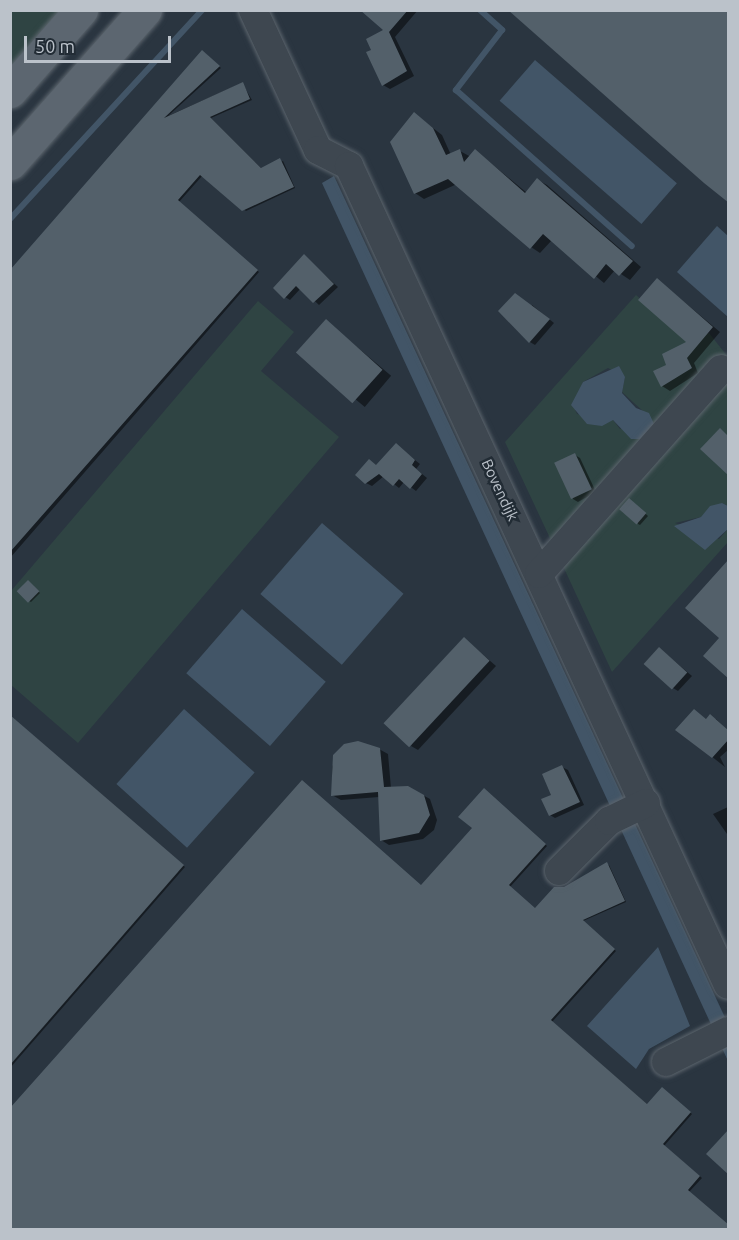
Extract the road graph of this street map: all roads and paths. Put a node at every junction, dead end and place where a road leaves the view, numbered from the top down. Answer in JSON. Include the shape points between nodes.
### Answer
{"nodes":[{"id":1,"x":81,"y":10,"type":"edge"},
{"id":2,"x":145,"y":10,"type":"edge"},
{"id":3,"x":254,"y":10,"type":"edge"},
{"id":4,"x":10,"y":91,"type":"edge"},
{"id":5,"x":10,"y":163,"type":"edge"},
{"id":6,"x":721,"y":369,"type":"dead end"},
{"id":7,"x":539,"y":574,"type":"junction"},
{"id":8,"x":630,"y":811,"type":"junction"},
{"id":9,"x":559,"y":871,"type":"dead end"},
{"id":10,"x":729,"y":985,"type":"edge"},
{"id":11,"x":720,"y":1035,"type":"edge"},
{"id":12,"x":666,"y":1062,"type":"dead end"}],
"edges":[{"from":1,"to":4,"type":"main road"},
{"from":2,"to":5,"type":"main road"},
{"from":3,"to":7,"type":"street","name":"Bovendijk","via":[[318,150],[349,166]]},
{"from":6,"to":7,"type":"street"},
{"from":7,"to":8,"type":"street","name":"Bovendijk"},
{"from":8,"to":9,"type":"street"},
{"from":8,"to":10,"type":"street","name":"Bovendijk"},
{"from":11,"to":12,"type":"street"}]}
